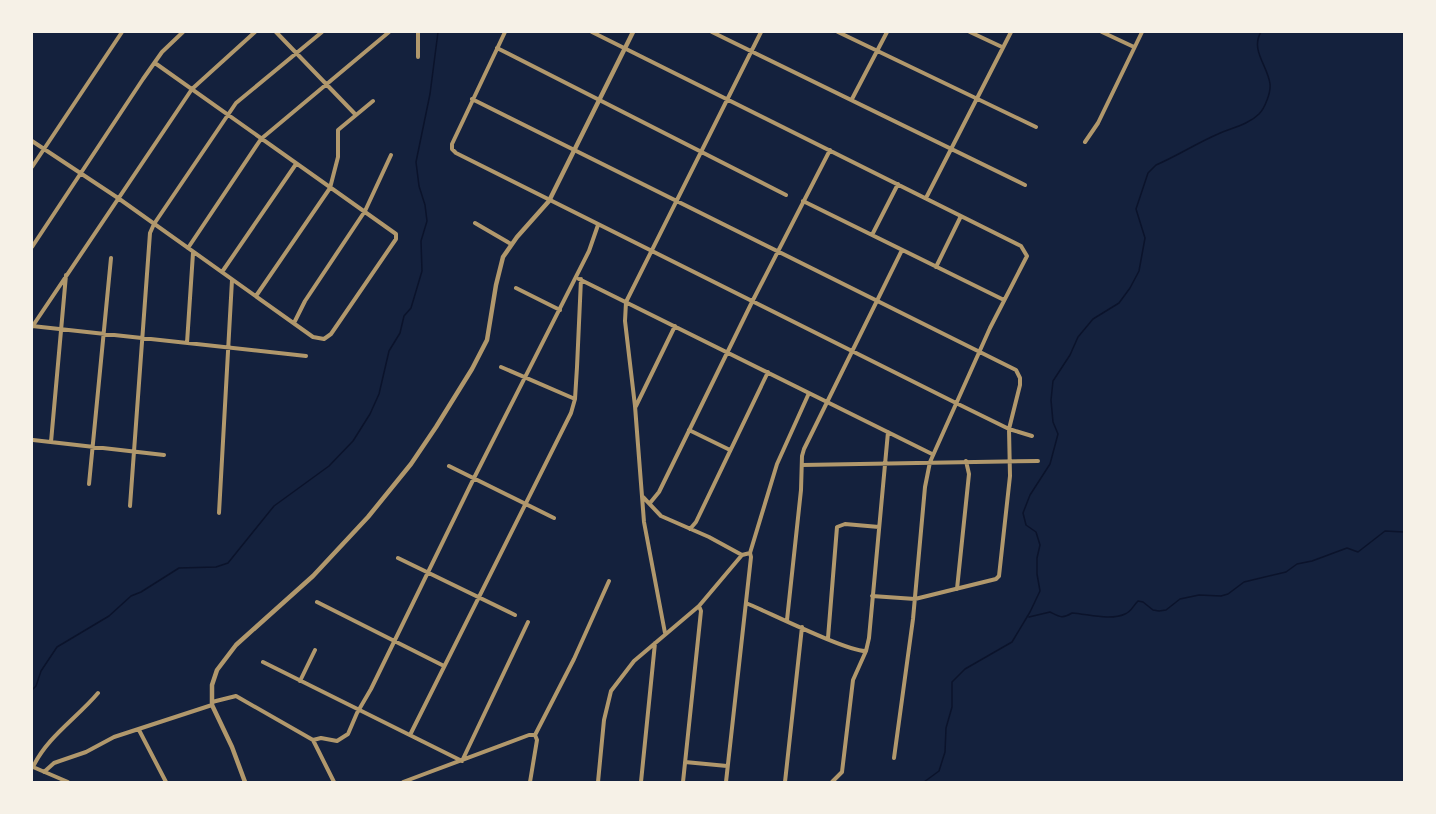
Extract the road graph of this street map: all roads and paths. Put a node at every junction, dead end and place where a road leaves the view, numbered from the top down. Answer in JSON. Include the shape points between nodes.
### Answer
{"nodes":[{"id":1,"x":122,"y":32,"type":"edge"},
{"id":2,"x":183,"y":32,"type":"edge"},
{"id":3,"x":255,"y":32,"type":"edge"},
{"id":4,"x":276,"y":32,"type":"edge"},
{"id":5,"x":322,"y":32,"type":"edge"},
{"id":6,"x":389,"y":32,"type":"edge"},
{"id":7,"x":418,"y":32,"type":"edge"},
{"id":8,"x":505,"y":32,"type":"edge"},
{"id":9,"x":592,"y":32,"type":"edge"},
{"id":10,"x":633,"y":32,"type":"edge"},
{"id":11,"x":712,"y":32,"type":"edge"},
{"id":12,"x":761,"y":32,"type":"edge"},
{"id":13,"x":838,"y":32,"type":"edge"},
{"id":14,"x":886,"y":32,"type":"edge"},
{"id":15,"x":970,"y":32,"type":"edge"},
{"id":16,"x":1011,"y":32,"type":"edge"},
{"id":17,"x":1102,"y":32,"type":"edge"},
{"id":18,"x":1142,"y":32,"type":"edge"},
{"id":19,"x":1002,"y":47,"type":"junction"},
{"id":20,"x":1134,"y":47,"type":"junction"},
{"id":21,"x":497,"y":48,"type":"junction"},
{"id":22,"x":625,"y":48,"type":"junction"},
{"id":23,"x":751,"y":51,"type":"junction"},
{"id":24,"x":877,"y":51,"type":"junction"},
{"id":25,"x":296,"y":52,"type":"junction"},
{"id":26,"x":418,"y":57,"type":"dead end"},
{"id":27,"x":155,"y":63,"type":"junction"},
{"id":28,"x":327,"y":84,"type":"junction"},
{"id":29,"x":192,"y":89,"type":"junction"},
{"id":30,"x":977,"y":98,"type":"junction"},
{"id":31,"x":472,"y":99,"type":"junction"},
{"id":32,"x":727,"y":99,"type":"junction"},
{"id":33,"x":852,"y":99,"type":"junction"},
{"id":34,"x":599,"y":100,"type":"junction"},
{"id":35,"x":374,"y":101,"type":"dead end"},
{"id":36,"x":227,"y":114,"type":"junction"},
{"id":37,"x":355,"y":114,"type":"junction"},
{"id":38,"x":1036,"y":126,"type":"dead end"},
{"id":39,"x":261,"y":139,"type":"junction"},
{"id":40,"x":32,"y":141,"type":"edge"},
{"id":41,"x":1085,"y":142,"type":"dead end"},
{"id":42,"x":950,"y":148,"type":"junction"},
{"id":43,"x":43,"y":149,"type":"junction"},
{"id":44,"x":574,"y":150,"type":"junction"},
{"id":45,"x":830,"y":150,"type":"junction"},
{"id":46,"x":701,"y":151,"type":"junction"},
{"id":47,"x":391,"y":155,"type":"dead end"},
{"id":48,"x":296,"y":164,"type":"junction"},
{"id":49,"x":32,"y":167,"type":"edge"},
{"id":50,"x":80,"y":174,"type":"junction"},
{"id":51,"x":898,"y":184,"type":"junction"},
{"id":52,"x":1025,"y":186,"type":"dead end"},
{"id":53,"x":330,"y":188,"type":"junction"},
{"id":54,"x":786,"y":195,"type":"dead end"},
{"id":55,"x":117,"y":198,"type":"junction"},
{"id":56,"x":926,"y":198,"type":"junction"},
{"id":57,"x":549,"y":201,"type":"junction"},
{"id":58,"x":676,"y":201,"type":"junction"},
{"id":59,"x":803,"y":201,"type":"junction"},
{"id":60,"x":365,"y":211,"type":"junction"},
{"id":61,"x":961,"y":216,"type":"junction"},
{"id":62,"x":475,"y":223,"type":"dead end"},
{"id":63,"x":154,"y":224,"type":"junction"},
{"id":64,"x":598,"y":225,"type":"junction"},
{"id":65,"x":872,"y":235,"type":"junction"},
{"id":66,"x":511,"y":244,"type":"junction"},
{"id":67,"x":32,"y":247,"type":"edge"},
{"id":68,"x":188,"y":248,"type":"junction"},
{"id":69,"x":902,"y":250,"type":"junction"},
{"id":70,"x":651,"y":251,"type":"junction"},
{"id":71,"x":778,"y":251,"type":"junction"},
{"id":72,"x":193,"y":252,"type":"junction"},
{"id":73,"x":111,"y":258,"type":"dead end"},
{"id":74,"x":936,"y":267,"type":"junction"},
{"id":75,"x":222,"y":272,"type":"junction"},
{"id":76,"x":66,"y":275,"type":"junction"},
{"id":77,"x":578,"y":278,"type":"junction"},
{"id":78,"x":232,"y":280,"type":"junction"},
{"id":79,"x":516,"y":288,"type":"dead end"},
{"id":80,"x":256,"y":297,"type":"junction"},
{"id":81,"x":1004,"y":300,"type":"junction"},
{"id":82,"x":878,"y":301,"type":"junction"},
{"id":83,"x":626,"y":302,"type":"junction"},
{"id":84,"x":752,"y":302,"type":"junction"},
{"id":85,"x":560,"y":310,"type":"junction"},
{"id":86,"x":294,"y":323,"type":"junction"},
{"id":87,"x":32,"y":326,"type":"edge"},
{"id":88,"x":675,"y":326,"type":"junction"},
{"id":89,"x":61,"y":329,"type":"junction"},
{"id":90,"x":103,"y":334,"type":"junction"},
{"id":91,"x":143,"y":338,"type":"junction"},
{"id":92,"x":187,"y":343,"type":"junction"},
{"id":93,"x":227,"y":348,"type":"junction"},
{"id":94,"x":853,"y":351,"type":"junction"},
{"id":95,"x":727,"y":352,"type":"junction"},
{"id":96,"x":979,"y":352,"type":"junction"},
{"id":97,"x":306,"y":356,"type":"dead end"},
{"id":98,"x":501,"y":367,"type":"dead end"},
{"id":99,"x":768,"y":372,"type":"junction"},
{"id":100,"x":525,"y":378,"type":"junction"},
{"id":101,"x":809,"y":393,"type":"junction"},
{"id":102,"x":575,"y":399,"type":"junction"},
{"id":103,"x":828,"y":402,"type":"junction"},
{"id":104,"x":956,"y":403,"type":"junction"},
{"id":105,"x":635,"y":406,"type":"junction"},
{"id":106,"x":1009,"y":429,"type":"junction"},
{"id":107,"x":689,"y":430,"type":"junction"},
{"id":108,"x":888,"y":432,"type":"junction"},
{"id":109,"x":1032,"y":436,"type":"dead end"},
{"id":110,"x":33,"y":440,"type":"edge"},
{"id":111,"x":51,"y":442,"type":"junction"},
{"id":112,"x":93,"y":447,"type":"junction"},
{"id":113,"x":730,"y":450,"type":"junction"},
{"id":114,"x":134,"y":451,"type":"junction"},
{"id":115,"x":932,"y":454,"type":"junction"},
{"id":116,"x":164,"y":455,"type":"dead end"},
{"id":117,"x":1011,"y":460,"type":"junction"},
{"id":118,"x":966,"y":461,"type":"junction"},
{"id":119,"x":1038,"y":461,"type":"dead end"},
{"id":120,"x":930,"y":462,"type":"junction"},
{"id":121,"x":885,"y":463,"type":"junction"},
{"id":122,"x":802,"y":465,"type":"junction"},
{"id":123,"x":450,"y":466,"type":"dead end"},
{"id":124,"x":474,"y":478,"type":"junction"},
{"id":125,"x":89,"y":484,"type":"dead end"},
{"id":126,"x":643,"y":496,"type":"junction"},
{"id":127,"x":650,"y":503,"type":"junction"},
{"id":128,"x":525,"y":504,"type":"junction"},
{"id":129,"x":130,"y":507,"type":"dead end"},
{"id":130,"x":219,"y":513,"type":"dead end"},
{"id":131,"x":554,"y":518,"type":"dead end"},
{"id":132,"x":879,"y":526,"type":"junction"},
{"id":133,"x":690,"y":529,"type":"junction"},
{"id":134,"x":750,"y":554,"type":"junction"},
{"id":135,"x":742,"y":555,"type":"junction"},
{"id":136,"x":398,"y":558,"type":"dead end"},
{"id":137,"x":428,"y":573,"type":"junction"},
{"id":138,"x":609,"y":581,"type":"dead end"},
{"id":139,"x":957,"y":589,"type":"junction"},
{"id":140,"x":872,"y":596,"type":"junction"},
{"id":141,"x":479,"y":597,"type":"junction"},
{"id":142,"x":915,"y":599,"type":"junction"},
{"id":143,"x":317,"y":602,"type":"dead end"},
{"id":144,"x":746,"y":603,"type":"junction"},
{"id":145,"x":699,"y":606,"type":"junction"},
{"id":146,"x":515,"y":615,"type":"dead end"},
{"id":147,"x":787,"y":620,"type":"junction"},
{"id":148,"x":528,"y":622,"type":"dead end"},
{"id":149,"x":802,"y":627,"type":"junction"},
{"id":150,"x":665,"y":633,"type":"junction"},
{"id":151,"x":828,"y":638,"type":"junction"},
{"id":152,"x":395,"y":640,"type":"junction"},
{"id":153,"x":656,"y":642,"type":"junction"},
{"id":154,"x":315,"y":650,"type":"dead end"},
{"id":155,"x":866,"y":651,"type":"junction"},
{"id":156,"x":263,"y":662,"type":"dead end"},
{"id":157,"x":444,"y":666,"type":"junction"},
{"id":158,"x":300,"y":681,"type":"junction"},
{"id":159,"x":98,"y":693,"type":"dead end"},
{"id":160,"x":212,"y":703,"type":"junction"},
{"id":161,"x":359,"y":709,"type":"junction"},
{"id":162,"x":139,"y":730,"type":"junction"},
{"id":163,"x":410,"y":735,"type":"junction"},
{"id":164,"x":535,"y":735,"type":"junction"},
{"id":165,"x":313,"y":740,"type":"junction"},
{"id":166,"x":894,"y":758,"type":"dead end"},
{"id":167,"x":462,"y":761,"type":"junction"},
{"id":168,"x":685,"y":762,"type":"junction"},
{"id":169,"x":32,"y":766,"type":"edge"},
{"id":170,"x":728,"y":766,"type":"junction"},
{"id":171,"x":44,"y":772,"type":"junction"},
{"id":172,"x":68,"y":783,"type":"edge"},
{"id":173,"x":166,"y":783,"type":"edge"},
{"id":174,"x":245,"y":783,"type":"edge"},
{"id":175,"x":334,"y":783,"type":"edge"},
{"id":176,"x":403,"y":783,"type":"edge"},
{"id":177,"x":530,"y":783,"type":"edge"},
{"id":178,"x":598,"y":783,"type":"edge"},
{"id":179,"x":641,"y":783,"type":"edge"},
{"id":180,"x":683,"y":783,"type":"edge"},
{"id":181,"x":726,"y":783,"type":"edge"},
{"id":182,"x":784,"y":783,"type":"edge"},
{"id":183,"x":832,"y":783,"type":"edge"}],
"edges":[{"from":1,"to":43,"type":"street"},
{"from":2,"to":27,"type":"street"},
{"from":3,"to":29,"type":"street"},
{"from":4,"to":25,"type":"street"},
{"from":5,"to":25,"type":"street"},
{"from":6,"to":28,"type":"street"},
{"from":7,"to":26,"type":"street"},
{"from":8,"to":21,"type":"street"},
{"from":9,"to":22,"type":"street"},
{"from":10,"to":22,"type":"street"},
{"from":11,"to":23,"type":"street"},
{"from":12,"to":23,"type":"street"},
{"from":13,"to":24,"type":"street"},
{"from":14,"to":24,"type":"street"},
{"from":15,"to":19,"type":"street"},
{"from":16,"to":19,"type":"street"},
{"from":17,"to":20,"type":"street"},
{"from":18,"to":20,"type":"street"},
{"from":19,"to":30,"type":"street"},
{"from":20,"to":41,"type":"street"},
{"from":21,"to":31,"type":"street"},
{"from":21,"to":34,"type":"street"},
{"from":22,"to":32,"type":"street"},
{"from":22,"to":34,"type":"street"},
{"from":23,"to":32,"type":"street"},
{"from":23,"to":33,"type":"street"},
{"from":24,"to":30,"type":"street"},
{"from":24,"to":33,"type":"street"},
{"from":25,"to":28,"type":"street"},
{"from":25,"to":36,"type":"street"},
{"from":27,"to":29,"type":"street"},
{"from":27,"to":50,"type":"street"},
{"from":28,"to":37,"type":"street"},
{"from":28,"to":39,"type":"street"},
{"from":29,"to":36,"type":"street"},
{"from":29,"to":55,"type":"street"},
{"from":30,"to":38,"type":"street"},
{"from":30,"to":42,"type":"street"},
{"from":31,"to":44,"type":"street"},
{"from":31,"to":57,"type":"street","via":[[452,149]]},
{"from":32,"to":45,"type":"street"},
{"from":32,"to":46,"type":"street"},
{"from":33,"to":42,"type":"street"},
{"from":34,"to":44,"type":"street"},
{"from":34,"to":46,"type":"street"},
{"from":35,"to":37,"type":"street"},
{"from":36,"to":39,"type":"street"},
{"from":36,"to":63,"type":"street"},
{"from":37,"to":53,"type":"street","via":[[338,130],[338,157]]},
{"from":39,"to":48,"type":"street"},
{"from":39,"to":68,"type":"street"},
{"from":40,"to":43,"type":"street"},
{"from":42,"to":52,"type":"street"},
{"from":42,"to":56,"type":"street"},
{"from":43,"to":49,"type":"street"},
{"from":43,"to":50,"type":"street"},
{"from":44,"to":57,"type":"street"},
{"from":44,"to":58,"type":"street"},
{"from":45,"to":51,"type":"street"},
{"from":45,"to":59,"type":"street"},
{"from":46,"to":54,"type":"street"},
{"from":46,"to":58,"type":"street"},
{"from":47,"to":60,"type":"street"},
{"from":48,"to":53,"type":"street"},
{"from":48,"to":75,"type":"street"},
{"from":50,"to":55,"type":"street"},
{"from":50,"to":67,"type":"street"},
{"from":51,"to":56,"type":"street"},
{"from":51,"to":65,"type":"street"},
{"from":53,"to":60,"type":"street"},
{"from":53,"to":80,"type":"street"},
{"from":55,"to":63,"type":"street"},
{"from":55,"to":76,"type":"street"},
{"from":56,"to":61,"type":"street"},
{"from":57,"to":64,"type":"street"},
{"from":57,"to":66,"type":"street"},
{"from":58,"to":70,"type":"street"},
{"from":58,"to":71,"type":"street"},
{"from":59,"to":65,"type":"street"},
{"from":59,"to":71,"type":"street"},
{"from":60,"to":86,"type":"street"},
{"from":60,"to":86,"type":"street","via":[[396,234],[396,239],[331,334],[324,339],[313,337]]},
{"from":61,"to":74,"type":"street"},
{"from":61,"to":81,"type":"street","via":[[1021,246],[1027,256]]},
{"from":62,"to":66,"type":"street"},
{"from":63,"to":68,"type":"street"},
{"from":63,"to":91,"type":"street","via":[[150,233]]},
{"from":64,"to":70,"type":"street"},
{"from":64,"to":77,"type":"street"},
{"from":65,"to":69,"type":"street"},
{"from":66,"to":160,"type":"street","via":[[500,269],[487,340],[436,427],[396,483],[348,539],[230,651],[214,677]]},
{"from":68,"to":72,"type":"street"},
{"from":69,"to":74,"type":"street"},
{"from":69,"to":82,"type":"street"},
{"from":70,"to":83,"type":"street"},
{"from":70,"to":84,"type":"street"},
{"from":71,"to":82,"type":"street"},
{"from":71,"to":84,"type":"street"},
{"from":72,"to":75,"type":"street"},
{"from":72,"to":92,"type":"street"},
{"from":73,"to":90,"type":"street"},
{"from":74,"to":81,"type":"street"},
{"from":75,"to":78,"type":"street"},
{"from":76,"to":87,"type":"street"},
{"from":76,"to":89,"type":"street"},
{"from":77,"to":83,"type":"street"},
{"from":77,"to":85,"type":"street"},
{"from":77,"to":102,"type":"street"},
{"from":78,"to":80,"type":"street"},
{"from":78,"to":93,"type":"street"},
{"from":79,"to":85,"type":"street"},
{"from":80,"to":86,"type":"street"},
{"from":81,"to":96,"type":"street"},
{"from":82,"to":94,"type":"street"},
{"from":82,"to":96,"type":"street"},
{"from":83,"to":88,"type":"street"},
{"from":83,"to":105,"type":"street"},
{"from":84,"to":94,"type":"street"},
{"from":84,"to":95,"type":"street"},
{"from":85,"to":100,"type":"street"},
{"from":87,"to":89,"type":"street"},
{"from":88,"to":95,"type":"street"},
{"from":88,"to":105,"type":"street"},
{"from":89,"to":90,"type":"street"},
{"from":89,"to":111,"type":"street"},
{"from":90,"to":91,"type":"street"},
{"from":90,"to":112,"type":"street"},
{"from":91,"to":92,"type":"street"},
{"from":91,"to":114,"type":"street"},
{"from":92,"to":93,"type":"street"},
{"from":93,"to":97,"type":"street"},
{"from":93,"to":130,"type":"street"},
{"from":94,"to":103,"type":"street"},
{"from":94,"to":104,"type":"street"},
{"from":95,"to":99,"type":"street"},
{"from":95,"to":107,"type":"street"},
{"from":96,"to":104,"type":"street"},
{"from":96,"to":106,"type":"street","via":[[1019,374],[1019,392]]},
{"from":98,"to":100,"type":"street"},
{"from":99,"to":101,"type":"street"},
{"from":99,"to":113,"type":"street"},
{"from":100,"to":102,"type":"street"},
{"from":100,"to":124,"type":"street"},
{"from":101,"to":103,"type":"street"},
{"from":101,"to":134,"type":"street","via":[[777,464]]},
{"from":102,"to":128,"type":"street"},
{"from":103,"to":108,"type":"street"},
{"from":103,"to":122,"type":"street","via":[[804,449]]},
{"from":104,"to":106,"type":"street"},
{"from":104,"to":115,"type":"street"},
{"from":105,"to":126,"type":"street"},
{"from":106,"to":109,"type":"street"},
{"from":106,"to":117,"type":"street"},
{"from":107,"to":113,"type":"street"},
{"from":107,"to":127,"type":"street"},
{"from":108,"to":115,"type":"street"},
{"from":108,"to":121,"type":"street"},
{"from":110,"to":111,"type":"street"},
{"from":111,"to":112,"type":"street"},
{"from":112,"to":114,"type":"street"},
{"from":112,"to":125,"type":"street"},
{"from":113,"to":133,"type":"street"},
{"from":114,"to":116,"type":"street"},
{"from":114,"to":129,"type":"street"},
{"from":115,"to":120,"type":"street"},
{"from":117,"to":118,"type":"street"},
{"from":117,"to":119,"type":"street"},
{"from":117,"to":139,"type":"street","via":[[1001,572],[996,579]]},
{"from":118,"to":120,"type":"street"},
{"from":118,"to":139,"type":"street","via":[[969,474]]},
{"from":120,"to":121,"type":"street"},
{"from":120,"to":142,"type":"street"},
{"from":121,"to":122,"type":"street"},
{"from":121,"to":132,"type":"street"},
{"from":122,"to":147,"type":"street"},
{"from":123,"to":124,"type":"street"},
{"from":124,"to":128,"type":"street"},
{"from":124,"to":137,"type":"street"},
{"from":126,"to":127,"type":"street"},
{"from":126,"to":150,"type":"street","via":[[644,522]]},
{"from":127,"to":133,"type":"street","via":[[661,516]]},
{"from":128,"to":131,"type":"street"},
{"from":128,"to":141,"type":"street"},
{"from":132,"to":140,"type":"street"},
{"from":132,"to":151,"type":"street","via":[[837,527]]},
{"from":133,"to":135,"type":"street"},
{"from":134,"to":135,"type":"street"},
{"from":134,"to":144,"type":"street"},
{"from":135,"to":145,"type":"street"},
{"from":136,"to":137,"type":"street"},
{"from":137,"to":141,"type":"street"},
{"from":137,"to":152,"type":"street"},
{"from":138,"to":164,"type":"street"},
{"from":139,"to":142,"type":"street"},
{"from":140,"to":142,"type":"street"},
{"from":140,"to":155,"type":"street"},
{"from":141,"to":146,"type":"street"},
{"from":141,"to":157,"type":"street"},
{"from":142,"to":166,"type":"street"},
{"from":143,"to":152,"type":"street"},
{"from":144,"to":147,"type":"street"},
{"from":144,"to":170,"type":"street"},
{"from":145,"to":150,"type":"street"},
{"from":145,"to":168,"type":"street"},
{"from":147,"to":149,"type":"street"},
{"from":148,"to":167,"type":"street"},
{"from":149,"to":151,"type":"street"},
{"from":149,"to":182,"type":"street"},
{"from":150,"to":153,"type":"street"},
{"from":151,"to":155,"type":"street"},
{"from":152,"to":157,"type":"street"},
{"from":152,"to":161,"type":"street"},
{"from":153,"to":178,"type":"street","via":[[634,661],[611,691]]},
{"from":153,"to":179,"type":"street"},
{"from":154,"to":158,"type":"street"},
{"from":155,"to":183,"type":"street","via":[[853,680],[842,772]]},
{"from":156,"to":158,"type":"street"},
{"from":157,"to":163,"type":"street"},
{"from":158,"to":161,"type":"street"},
{"from":159,"to":169,"type":"street"},
{"from":160,"to":162,"type":"street"},
{"from":160,"to":165,"type":"street","via":[[236,696]]},
{"from":160,"to":174,"type":"street"},
{"from":161,"to":163,"type":"street"},
{"from":161,"to":165,"type":"street","via":[[341,740]]},
{"from":162,"to":171,"type":"street","via":[[54,763]]},
{"from":162,"to":173,"type":"street"},
{"from":163,"to":167,"type":"street"},
{"from":164,"to":167,"type":"street"},
{"from":164,"to":177,"type":"street"},
{"from":165,"to":175,"type":"street"},
{"from":167,"to":176,"type":"street"},
{"from":168,"to":170,"type":"street"},
{"from":168,"to":180,"type":"street"},
{"from":169,"to":171,"type":"street"},
{"from":170,"to":181,"type":"street"},
{"from":171,"to":172,"type":"street"}]}
